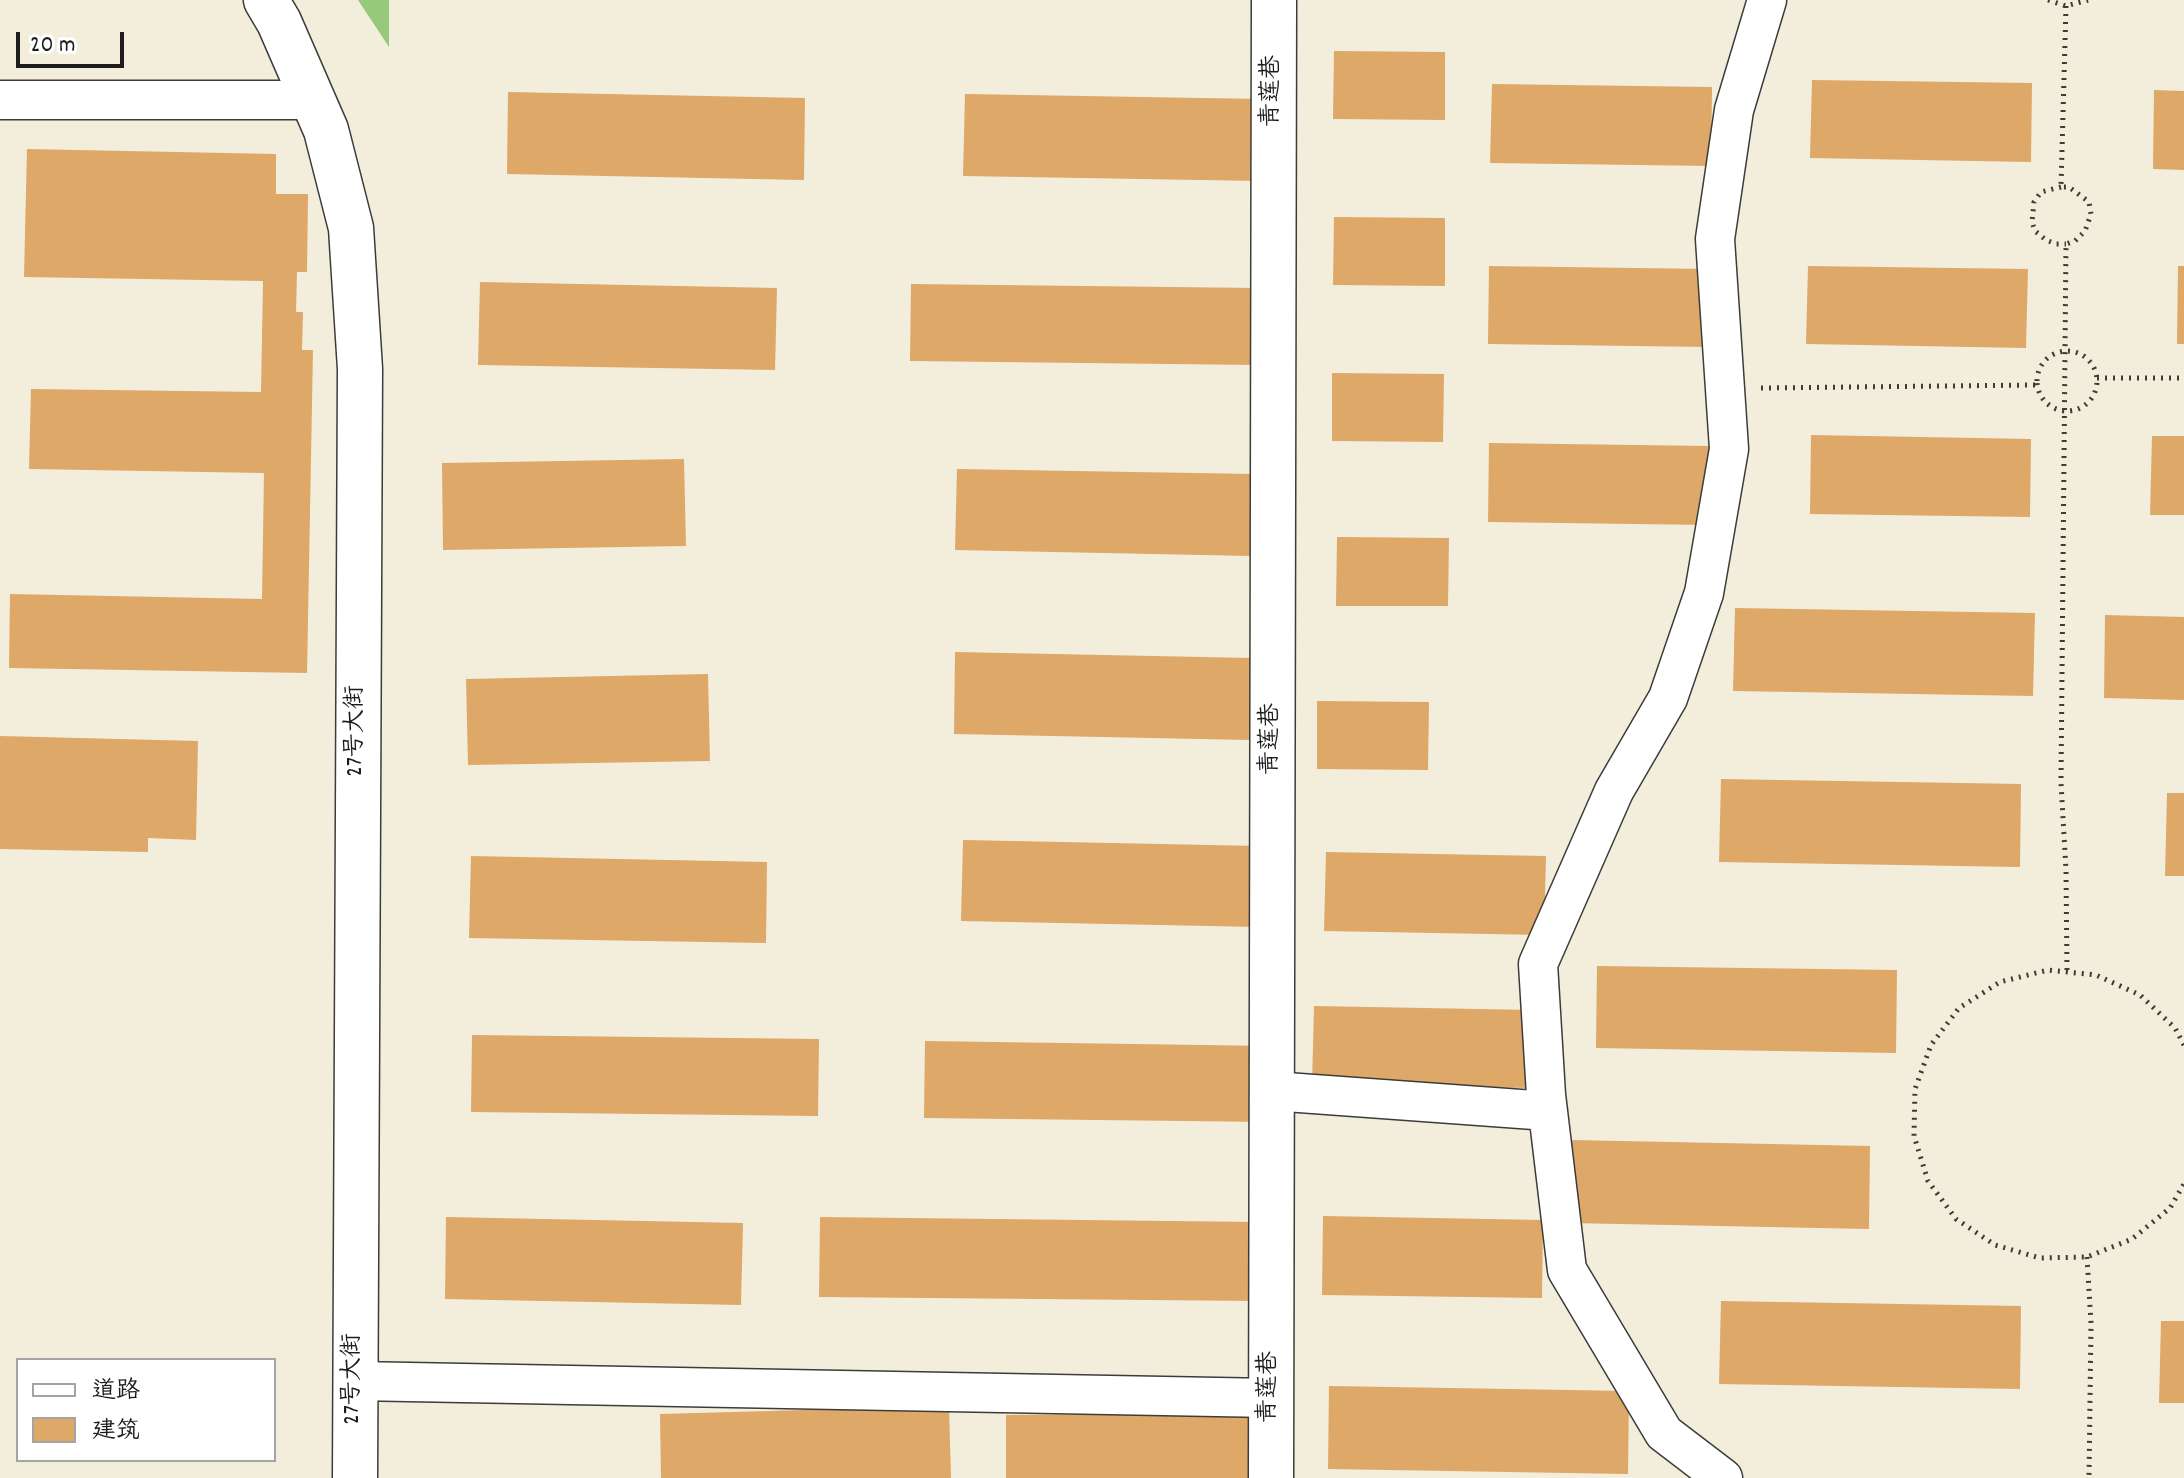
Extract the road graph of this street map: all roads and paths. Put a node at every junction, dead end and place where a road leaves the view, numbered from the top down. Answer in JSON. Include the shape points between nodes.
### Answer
{"nodes":[{"id":1,"x":266,"y":0,"type":"edge"},
{"id":2,"x":1274,"y":0,"type":"edge"},
{"id":3,"x":1767,"y":0,"type":"edge"},
{"id":4,"x":2048,"y":0,"type":"edge"},
{"id":5,"x":2088,"y":0,"type":"edge"},
{"id":6,"x":2066,"y":6,"type":"junction"},
{"id":7,"x":0,"y":100,"type":"edge"},
{"id":8,"x":313,"y":100,"type":"junction"},
{"id":9,"x":2061,"y":187,"type":"junction"},
{"id":10,"x":2066,"y":244,"type":"junction"},
{"id":11,"x":2067,"y":351,"type":"junction"},
{"id":12,"x":2097,"y":378,"type":"junction"},
{"id":13,"x":2184,"y":378,"type":"edge"},
{"id":14,"x":2036,"y":385,"type":"junction"},
{"id":15,"x":1797,"y":387,"type":"dead end"},
{"id":16,"x":2066,"y":410,"type":"junction"},
{"id":17,"x":2067,"y":972,"type":"junction"},
{"id":18,"x":2184,"y":1045,"type":"edge"},
{"id":19,"x":1272,"y":1091,"type":"junction"},
{"id":20,"x":1548,"y":1111,"type":"junction"},
{"id":21,"x":2184,"y":1184,"type":"edge"},
{"id":22,"x":2087,"y":1257,"type":"junction"},
{"id":23,"x":355,"y":1381,"type":"junction"},
{"id":24,"x":1271,"y":1398,"type":"junction"},
{"id":25,"x":355,"y":1478,"type":"edge"},
{"id":26,"x":1271,"y":1478,"type":"edge"},
{"id":27,"x":1723,"y":1478,"type":"edge"},
{"id":28,"x":2089,"y":1478,"type":"edge"}],
"edges":[{"from":1,"to":8,"type":"street","name":"27号大街"},
{"from":2,"to":19,"type":"street","name":"青莲巷"},
{"from":3,"to":20,"type":"street","via":[[1734,110],[1715,239],[1729,449],[1704,593],[1668,698],[1614,791],[1538,964]]},
{"from":4,"to":6,"type":"path"},
{"from":5,"to":6,"type":"path"},
{"from":6,"to":9,"type":"path"},
{"from":7,"to":8,"type":"street"},
{"from":8,"to":23,"type":"street","name":"27号大街","via":[[351,228],[360,369]]},
{"from":9,"to":10,"type":"path","via":[[2089,202],[2091,214],[2085,231]]},
{"from":9,"to":10,"type":"path","via":[[2041,192],[2032,222],[2046,240]]},
{"from":10,"to":11,"type":"path"},
{"from":11,"to":12,"type":"path","via":[[2093,362]]},
{"from":11,"to":14,"type":"path","via":[[2041,364]]},
{"from":11,"to":16,"type":"path"},
{"from":12,"to":13,"type":"path"},
{"from":12,"to":16,"type":"path","via":[[2088,404]]},
{"from":14,"to":15,"type":"path"},
{"from":14,"to":16,"type":"path","via":[[2046,405]]},
{"from":16,"to":17,"type":"path","via":[[2061,783]]},
{"from":17,"to":18,"type":"path","via":[[2096,975],[2140,995],[2175,1028]]},
{"from":17,"to":22,"type":"path","via":[[2048,970],[2000,982],[1959,1008],[1925,1060],[1915,1089],[1914,1136],[1928,1181],[1956,1219],[1995,1245],[2040,1258]]},
{"from":19,"to":20,"type":"street"},
{"from":19,"to":24,"type":"street","name":"青莲巷"},
{"from":20,"to":27,"type":"street","via":[[1567,1270],[1664,1433]]},
{"from":21,"to":22,"type":"path","via":[[2170,1208],[2132,1239]]},
{"from":22,"to":28,"type":"path"},
{"from":23,"to":24,"type":"street"},
{"from":23,"to":25,"type":"street","name":"27号大街"},
{"from":24,"to":26,"type":"street","name":"青莲巷"}]}
